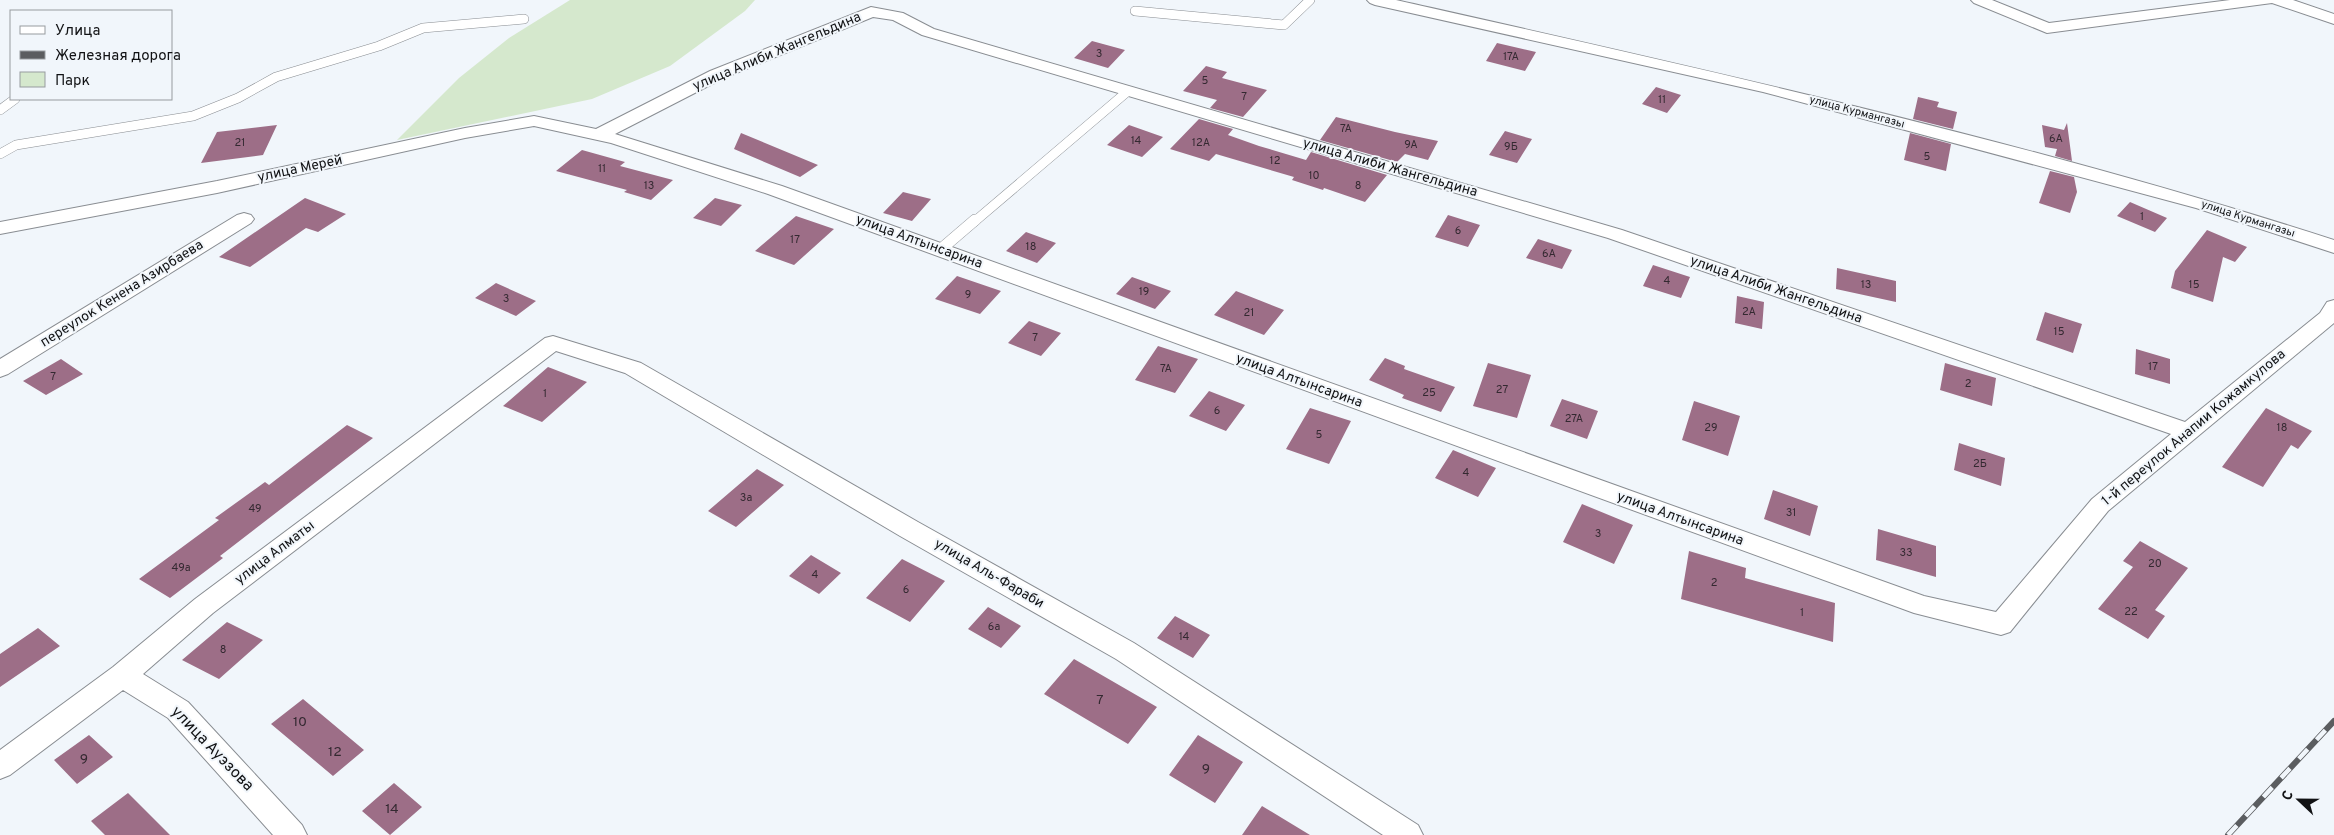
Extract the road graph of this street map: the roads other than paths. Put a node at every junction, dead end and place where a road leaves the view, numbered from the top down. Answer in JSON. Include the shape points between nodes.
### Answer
{"nodes":[{"id":1,"x":1310,"y":0,"type":"edge"},
{"id":2,"x":1375,"y":0,"type":"edge"},
{"id":3,"x":1979,"y":0,"type":"edge"},
{"id":4,"x":2268,"y":0,"type":"edge"},
{"id":5,"x":2278,"y":0,"type":"edge"},
{"id":6,"x":1135,"y":11,"type":"dead end"},
{"id":7,"x":524,"y":19,"type":"dead end"},
{"id":8,"x":2334,"y":19,"type":"edge"},
{"id":9,"x":1128,"y":90,"type":"junction"},
{"id":10,"x":14,"y":100,"type":"edge"},
{"id":11,"x":0,"y":110,"type":"edge"},
{"id":12,"x":598,"y":135,"type":"junction"},
{"id":13,"x":0,"y":154,"type":"edge"},
{"id":14,"x":244,"y":219,"type":"dead end"},
{"id":15,"x":0,"y":228,"type":"edge"},
{"id":16,"x":2334,"y":247,"type":"edge"},
{"id":17,"x":940,"y":250,"type":"junction"},
{"id":18,"x":2334,"y":308,"type":"edge"},
{"id":19,"x":553,"y":343,"type":"joint"},
{"id":20,"x":0,"y":369,"type":"edge"},
{"id":21,"x":2189,"y":432,"type":"junction"},
{"id":22,"x":2001,"y":624,"type":"joint"},
{"id":23,"x":122,"y":675,"type":"junction"},
{"id":24,"x":0,"y":766,"type":"edge"},
{"id":25,"x":292,"y":835,"type":"edge"},
{"id":26,"x":1408,"y":835,"type":"edge"}],
"edges":[{"from":1,"to":6,"type":"lane","via":[[1284,25]]},
{"from":2,"to":16,"type":"street","name":"улица Курмангазы","via":[[1766,88],[2203,204]]},
{"from":3,"to":4,"type":"street","via":[[2047,28]]},
{"from":5,"to":8,"type":"street"},
{"from":7,"to":13,"type":"lane","via":[[423,28],[379,46],[276,77],[238,98],[193,116],[16,145]]},
{"from":9,"to":12,"type":"street","name":"улица Алиби Жангельдина","via":[[928,32],[897,16],[871,12],[716,75]]},
{"from":9,"to":17,"type":"lane"},
{"from":9,"to":21,"type":"street","name":"улица Алиби Жангельдина","via":[[1615,234]]},
{"from":10,"to":11,"type":"lane"},
{"from":12,"to":15,"type":"street","name":"улица Мерей","via":[[534,121],[465,133],[218,188]]},
{"from":12,"to":17,"type":"street","name":"улица Алтынсарина","via":[[775,190]]},
{"from":14,"to":20,"type":"street","name":"переулок Кенена Азирбаева"},
{"from":17,"to":22,"type":"street","name":"улица Алтынсарина","via":[[1923,606]]},
{"from":18,"to":21,"type":"street","name":"1-й переулок Анапии Кожамкулова","via":[[2327,318]]},
{"from":19,"to":23,"type":"street","name":"улица Алматы","via":[[204,606]]},
{"from":19,"to":26,"type":"street","name":"улица Аль-Фараби","via":[[633,368],[1125,651]]},
{"from":21,"to":22,"type":"street","name":"1-й переулок Анапии Кожамкулова","via":[[2100,505]]},
{"from":23,"to":24,"type":"street","name":"улица Алматы"},
{"from":23,"to":25,"type":"street","name":"улица Ауэзова","via":[[178,710]]}]}
